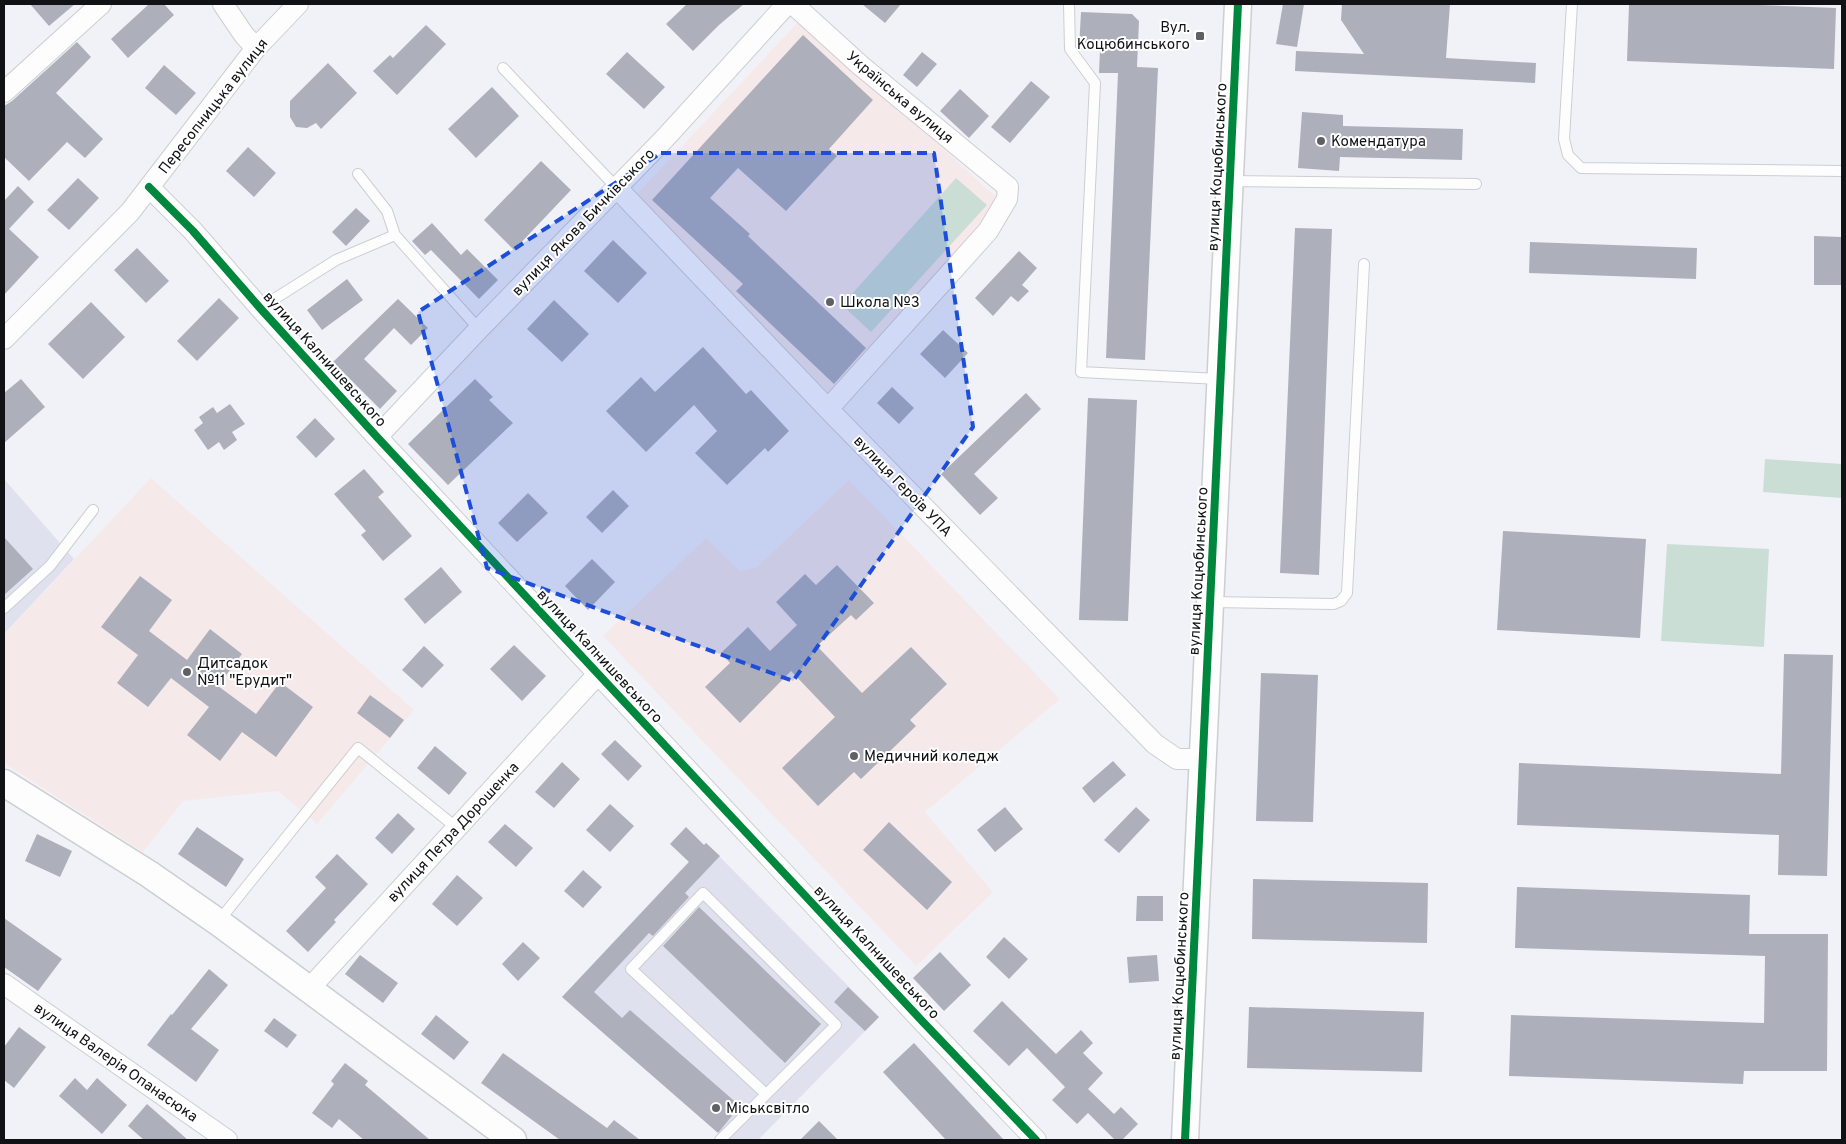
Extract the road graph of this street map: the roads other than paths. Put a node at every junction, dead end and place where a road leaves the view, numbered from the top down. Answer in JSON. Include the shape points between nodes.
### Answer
{"nodes":[{"id":1,"x":101,"y":4,"type":"edge"},
{"id":2,"x":223,"y":4,"type":"edge"},
{"id":3,"x":298,"y":4,"type":"edge"},
{"id":4,"x":788,"y":4,"type":"edge"},
{"id":5,"x":793,"y":4,"type":"edge"},
{"id":6,"x":1069,"y":4,"type":"edge"},
{"id":7,"x":1238,"y":4,"type":"edge"},
{"id":8,"x":1572,"y":4,"type":"edge"},
{"id":9,"x":256,"y":48,"type":"junction"},
{"id":10,"x":503,"y":68,"type":"dead end"},
{"id":11,"x":4,"y":92,"type":"edge"},
{"id":12,"x":1842,"y":171,"type":"edge"},
{"id":13,"x":358,"y":174,"type":"dead end"},
{"id":14,"x":1230,"y":181,"type":"junction"},
{"id":15,"x":1476,"y":184,"type":"dead end"},
{"id":16,"x":149,"y":187,"type":"junction"},
{"id":17,"x":616,"y":187,"type":"junction"},
{"id":18,"x":395,"y":235,"type":"junction"},
{"id":19,"x":1364,"y":264,"type":"dead end"},
{"id":20,"x":260,"y":308,"type":"junction"},
{"id":21,"x":479,"y":328,"type":"junction"},
{"id":22,"x":4,"y":339,"type":"edge"},
{"id":23,"x":1220,"y":379,"type":"junction"},
{"id":24,"x":828,"y":409,"type":"junction"},
{"id":25,"x":377,"y":437,"type":"junction"},
{"id":26,"x":93,"y":510,"type":"dead end"},
{"id":27,"x":1210,"y":602,"type":"junction"},
{"id":28,"x":4,"y":608,"type":"edge"},
{"id":29,"x":598,"y":674,"type":"junction"},
{"id":30,"x":1203,"y":760,"type":"junction"},
{"id":31,"x":4,"y":783,"type":"edge"},
{"id":32,"x":457,"y":828,"type":"junction"},
{"id":33,"x":218,"y":922,"type":"junction"},
{"id":34,"x":4,"y":984,"type":"edge"},
{"id":35,"x":308,"y":990,"type":"junction"},
{"id":36,"x":766,"y":1094,"type":"junction"},
{"id":37,"x":227,"y":1140,"type":"edge"},
{"id":38,"x":513,"y":1140,"type":"edge"},
{"id":39,"x":720,"y":1140,"type":"edge"},
{"id":40,"x":1036,"y":1140,"type":"edge"},
{"id":41,"x":1185,"y":1140,"type":"edge"}],
"edges":[{"from":1,"to":11,"type":"street"},
{"from":2,"to":9,"type":"street"},
{"from":3,"to":9,"type":"street","name":"Пересопницька вулиця"},
{"from":4,"to":17,"type":"street","name":"вулиця Якова Бичківського"},
{"from":5,"to":24,"type":"street","name":"Українська вулиця","via":[[860,65],[1008,188],[1007,198],[988,230]]},
{"from":6,"to":23,"type":"lane","via":[[1070,49],[1095,84],[1081,372]]},
{"from":7,"to":14,"type":"street","name":"вулиця Коцюбинського"},
{"from":8,"to":12,"type":"lane","via":[[1564,140],[1568,156],[1581,168]]},
{"from":9,"to":16,"type":"street","name":"Пересопницька вулиця"},
{"from":10,"to":17,"type":"lane"},
{"from":13,"to":18,"type":"lane","via":[[387,211]]},
{"from":14,"to":15,"type":"lane"},
{"from":14,"to":23,"type":"street","name":"вулиця Коцюбинського"},
{"from":16,"to":20,"type":"street","name":"вулиця Калнишевського","via":[[193,231]]},
{"from":16,"to":22,"type":"street","name":"Пересопницька вулиця","via":[[130,212]]},
{"from":17,"to":21,"type":"street","name":"вулиця Якова Бичківського"},
{"from":17,"to":24,"type":"street","name":"вулиця Героїв УПА"},
{"from":18,"to":20,"type":"lane","via":[[336,260]]},
{"from":18,"to":21,"type":"lane"},
{"from":19,"to":27,"type":"lane","via":[[1347,593],[1334,604]]},
{"from":20,"to":25,"type":"street","name":"вулиця Калнишевського"},
{"from":21,"to":25,"type":"street","name":"вулиця Якова Бичківського"},
{"from":23,"to":27,"type":"street","name":"вулиця Коцюбинського"},
{"from":24,"to":30,"type":"street","name":"вулиця Героїв УПА","via":[[1155,744],[1177,759]]},
{"from":25,"to":29,"type":"street","name":"вулиця Калнишевського"},
{"from":26,"to":28,"type":"lane","via":[[50,566]]},
{"from":27,"to":30,"type":"street","name":"вулиця Коцюбинського"},
{"from":29,"to":32,"type":"street","name":"вулиця Петра Дорошенка"},
{"from":29,"to":40,"type":"street","name":"вулиця Калнишевського"},
{"from":30,"to":41,"type":"street","name":"вулиця Коцюбинського"},
{"from":31,"to":33,"type":"street","via":[[150,874]]},
{"from":32,"to":33,"type":"lane","via":[[358,748]]},
{"from":32,"to":35,"type":"street","name":"вулиця Петра Дорошенка"},
{"from":33,"to":35,"type":"street"},
{"from":34,"to":37,"type":"street","name":"вулиця Валерія Опанасюка"},
{"from":35,"to":38,"type":"street"},
{"from":36,"to":36,"type":"lane","via":[[836,1025],[704,894],[631,969]]},
{"from":36,"to":39,"type":"lane"}]}
